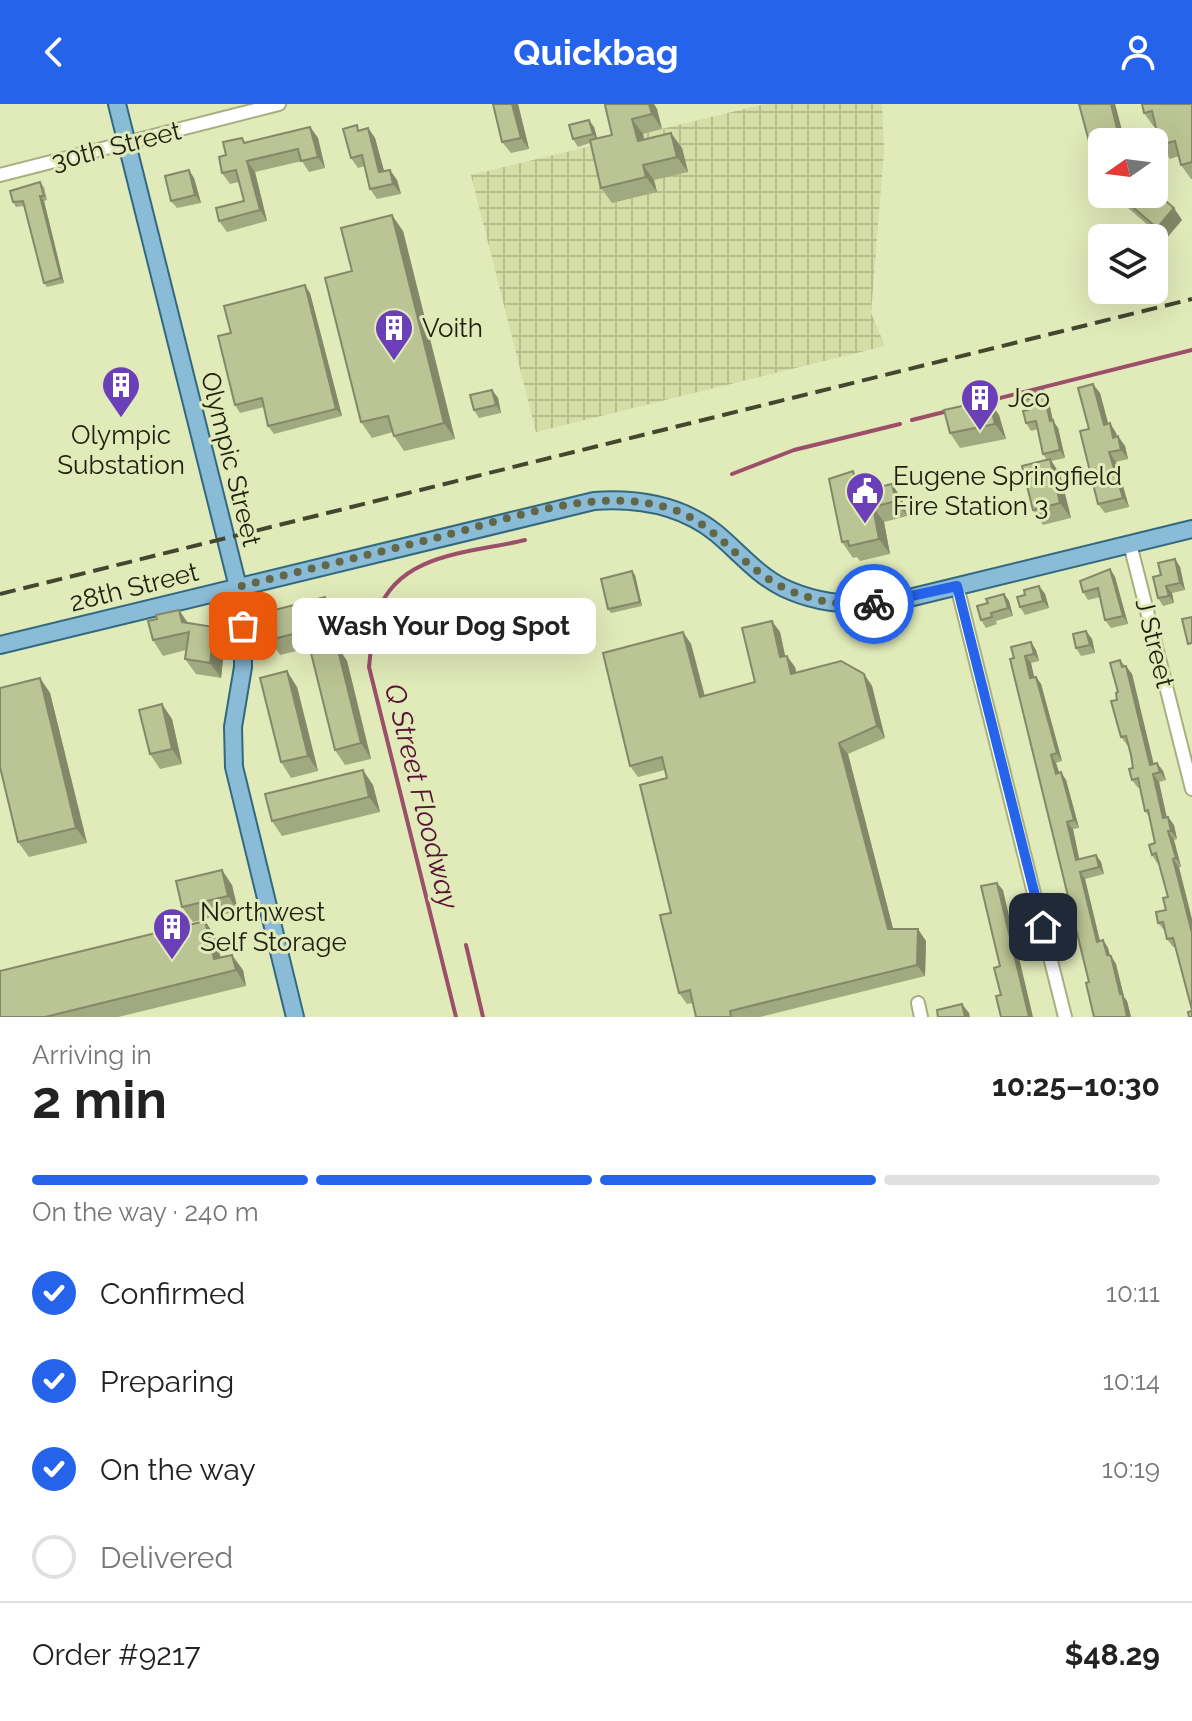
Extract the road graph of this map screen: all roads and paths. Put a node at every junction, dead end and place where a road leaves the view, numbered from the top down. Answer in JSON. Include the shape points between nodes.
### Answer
{"nodes":[{"id":1,"x":117,"y":104,"type":"edge"},
{"id":2,"x":279,"y":104,"type":"edge"},
{"id":3,"x":127,"y":144,"type":"junction"},
{"id":4,"x":0,"y":175,"type":"edge"},
{"id":5,"x":1192,"y":529,"type":"edge"},
{"id":6,"x":1130,"y":544,"type":"junction"},
{"id":7,"x":957,"y":586,"type":"junction"},
{"id":8,"x":238,"y":587,"type":"junction"},
{"id":9,"x":0,"y":645,"type":"edge"},
{"id":10,"x":1192,"y":789,"type":"edge"},
{"id":11,"x":918,"y":1003,"type":"dead end"},
{"id":12,"x":295,"y":1017,"type":"edge"},
{"id":13,"x":921,"y":1017,"type":"edge"},
{"id":14,"x":1065,"y":1017,"type":"edge"}],
"edges":[{"from":1,"to":3,"type":"main road","name":"Olympic Street"},
{"from":2,"to":3,"type":"street","name":"30th Street"},
{"from":3,"to":4,"type":"street","name":"30th Street"},
{"from":3,"to":8,"type":"main road","name":"Olympic Street"},
{"from":5,"to":6,"type":"main road","name":"28th Street"},
{"from":6,"to":7,"type":"main road","name":"28th Street"},
{"from":6,"to":10,"type":"street","name":"J Street"},
{"from":7,"to":8,"type":"main road","name":"28th Street","via":[[882,604],[827,602],[783,588],[693,518],[668,507],[620,499],[562,507]]},
{"from":7,"to":14,"type":"street"},
{"from":8,"to":9,"type":"main road","name":"28th Street"},
{"from":8,"to":12,"type":"main road","name":"Olympic Street","via":[[243,667],[233,727],[234,767]]},
{"from":11,"to":13,"type":"street"}]}
